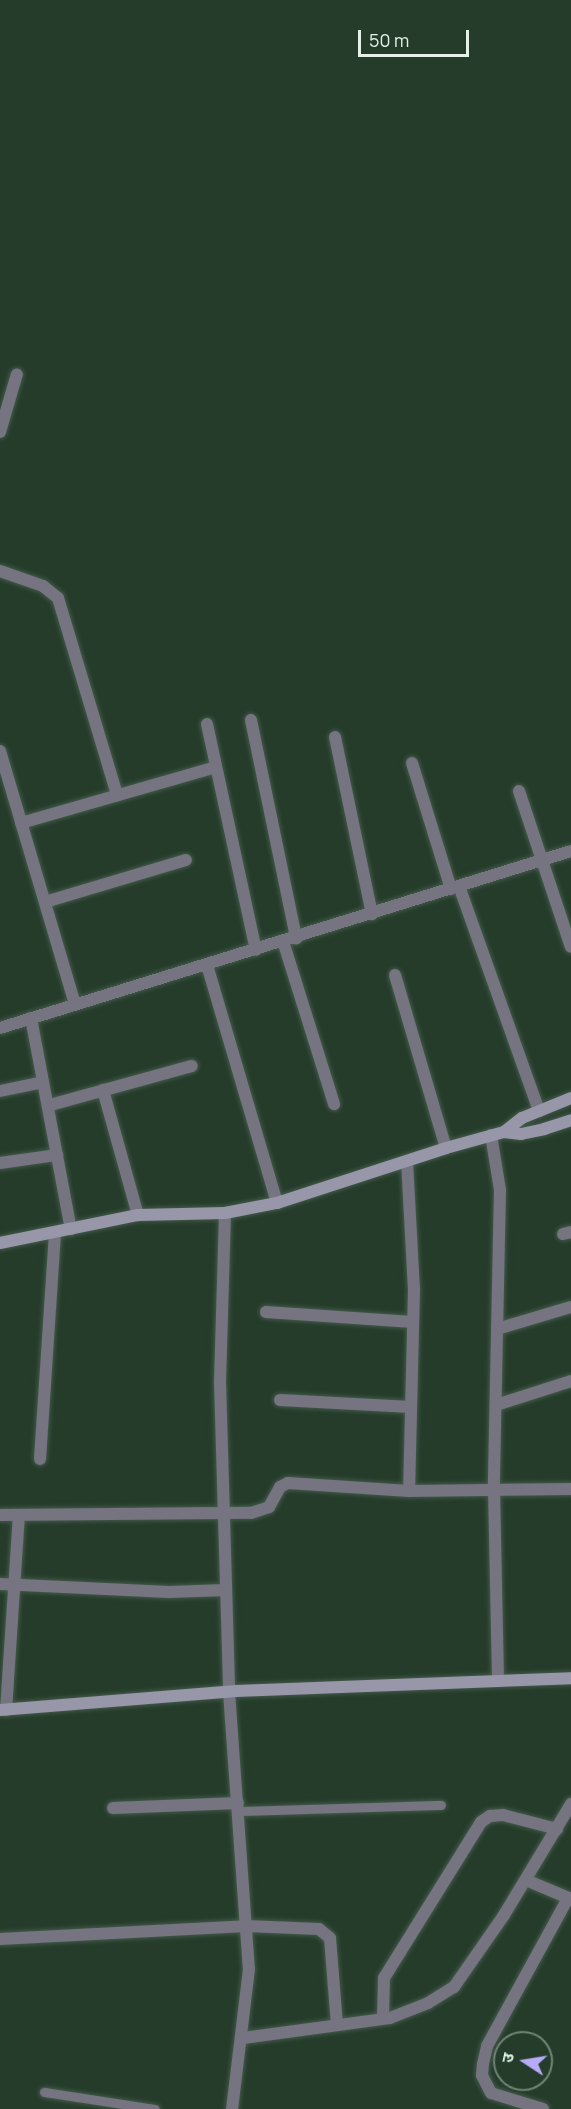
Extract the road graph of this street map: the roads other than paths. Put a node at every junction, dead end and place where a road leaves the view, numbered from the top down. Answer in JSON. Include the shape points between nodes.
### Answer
{"nodes":[{"id":1,"x":17,"y":374,"type":"dead end"},
{"id":2,"x":0,"y":432,"type":"edge"},
{"id":3,"x":0,"y":571,"type":"edge"},
{"id":4,"x":251,"y":720,"type":"dead end"},
{"id":5,"x":207,"y":724,"type":"dead end"},
{"id":6,"x":335,"y":737,"type":"dead end"},
{"id":7,"x":0,"y":751,"type":"edge"},
{"id":8,"x":412,"y":763,"type":"dead end"},
{"id":9,"x":216,"y":767,"type":"junction"},
{"id":10,"x":519,"y":791,"type":"dead end"},
{"id":11,"x":117,"y":795,"type":"junction"},
{"id":12,"x":21,"y":822,"type":"junction"},
{"id":13,"x":571,"y":851,"type":"edge"},
{"id":14,"x":186,"y":860,"type":"dead end"},
{"id":15,"x":542,"y":861,"type":"junction"},
{"id":16,"x":455,"y":888,"type":"junction"},
{"id":17,"x":45,"y":902,"type":"junction"},
{"id":18,"x":372,"y":914,"type":"junction"},
{"id":19,"x":297,"y":938,"type":"junction"},
{"id":20,"x":283,"y":942,"type":"junction"},
{"id":21,"x":571,"y":947,"type":"edge"},
{"id":22,"x":256,"y":950,"type":"junction"},
{"id":23,"x":207,"y":965,"type":"junction"},
{"id":24,"x":395,"y":975,"type":"dead end"},
{"id":25,"x":75,"y":1004,"type":"junction"},
{"id":26,"x":31,"y":1018,"type":"junction"},
{"id":27,"x":0,"y":1028,"type":"edge"},
{"id":28,"x":192,"y":1066,"type":"dead end"},
{"id":29,"x":43,"y":1082,"type":"junction"},
{"id":30,"x":103,"y":1090,"type":"junction"},
{"id":31,"x":0,"y":1091,"type":"edge"},
{"id":32,"x":571,"y":1098,"type":"edge"},
{"id":33,"x":334,"y":1104,"type":"dead end"},
{"id":34,"x":50,"y":1105,"type":"junction"},
{"id":35,"x":539,"y":1111,"type":"junction"},
{"id":36,"x":571,"y":1120,"type":"edge"},
{"id":37,"x":504,"y":1132,"type":"junction"},
{"id":38,"x":491,"y":1135,"type":"junction"},
{"id":39,"x":446,"y":1148,"type":"junction"},
{"id":40,"x":57,"y":1155,"type":"junction"},
{"id":41,"x":407,"y":1161,"type":"junction"},
{"id":42,"x":0,"y":1163,"type":"edge"},
{"id":43,"x":277,"y":1203,"type":"junction"},
{"id":44,"x":225,"y":1212,"type":"junction"},
{"id":45,"x":138,"y":1215,"type":"junction"},
{"id":46,"x":71,"y":1229,"type":"junction"},
{"id":47,"x":55,"y":1232,"type":"junction"},
{"id":48,"x":0,"y":1243,"type":"edge"},
{"id":49,"x":571,"y":1307,"type":"edge"},
{"id":50,"x":266,"y":1312,"type":"dead end"},
{"id":51,"x":413,"y":1322,"type":"junction"},
{"id":52,"x":497,"y":1329,"type":"junction"},
{"id":53,"x":571,"y":1381,"type":"edge"},
{"id":54,"x":280,"y":1400,"type":"dead end"},
{"id":55,"x":496,"y":1405,"type":"junction"},
{"id":56,"x":411,"y":1407,"type":"junction"},
{"id":57,"x":40,"y":1459,"type":"dead end"},
{"id":58,"x":494,"y":1488,"type":"junction"},
{"id":59,"x":571,"y":1489,"type":"edge"},
{"id":60,"x":409,"y":1491,"type":"junction"},
{"id":61,"x":224,"y":1513,"type":"junction"},
{"id":62,"x":0,"y":1515,"type":"edge"},
{"id":63,"x":19,"y":1515,"type":"junction"},
{"id":64,"x":0,"y":1584,"type":"edge"},
{"id":65,"x":15,"y":1585,"type":"junction"},
{"id":66,"x":226,"y":1590,"type":"junction"},
{"id":67,"x":571,"y":1678,"type":"edge"},
{"id":68,"x":498,"y":1681,"type":"junction"},
{"id":69,"x":229,"y":1692,"type":"junction"},
{"id":70,"x":3,"y":1710,"type":"edge"},
{"id":71,"x":441,"y":1805,"type":"dead end"},
{"id":72,"x":570,"y":1806,"type":"edge"},
{"id":73,"x":238,"y":1807,"type":"junction"},
{"id":74,"x":113,"y":1808,"type":"dead end"},
{"id":75,"x":557,"y":1829,"type":"junction"},
{"id":76,"x":526,"y":1880,"type":"junction"},
{"id":77,"x":570,"y":1898,"type":"edge"},
{"id":78,"x":246,"y":1926,"type":"junction"},
{"id":79,"x":0,"y":1939,"type":"edge"},
{"id":80,"x":383,"y":2018,"type":"junction"},
{"id":81,"x":336,"y":2025,"type":"junction"},
{"id":82,"x":243,"y":2038,"type":"junction"},
{"id":83,"x":44,"y":2092,"type":"dead end"},
{"id":84,"x":155,"y":2109,"type":"edge"},
{"id":85,"x":232,"y":2109,"type":"edge"},
{"id":86,"x":543,"y":2109,"type":"edge"}],
"edges":[{"from":1,"to":2,"type":"street"},
{"from":3,"to":11,"type":"street","via":[[43,586],[58,598]]},
{"from":4,"to":19,"type":"street"},
{"from":5,"to":9,"type":"street"},
{"from":6,"to":18,"type":"street"},
{"from":7,"to":12,"type":"street"},
{"from":8,"to":16,"type":"street"},
{"from":9,"to":11,"type":"street"},
{"from":9,"to":22,"type":"street"},
{"from":10,"to":15,"type":"street"},
{"from":11,"to":12,"type":"street"},
{"from":12,"to":17,"type":"street"},
{"from":13,"to":15,"type":"street"},
{"from":14,"to":17,"type":"street"},
{"from":15,"to":16,"type":"street"},
{"from":15,"to":21,"type":"street"},
{"from":16,"to":18,"type":"street"},
{"from":16,"to":35,"type":"street"},
{"from":17,"to":25,"type":"street"},
{"from":18,"to":19,"type":"street"},
{"from":19,"to":20,"type":"street"},
{"from":20,"to":22,"type":"street"},
{"from":20,"to":33,"type":"street"},
{"from":22,"to":23,"type":"street"},
{"from":23,"to":25,"type":"street"},
{"from":23,"to":43,"type":"street"},
{"from":24,"to":39,"type":"street"},
{"from":25,"to":26,"type":"street"},
{"from":26,"to":27,"type":"street"},
{"from":26,"to":29,"type":"street"},
{"from":28,"to":30,"type":"street"},
{"from":29,"to":31,"type":"street"},
{"from":29,"to":34,"type":"street"},
{"from":30,"to":34,"type":"street"},
{"from":30,"to":45,"type":"street"},
{"from":32,"to":35,"type":"street"},
{"from":34,"to":40,"type":"street"},
{"from":35,"to":37,"type":"street"},
{"from":36,"to":37,"type":"street","via":[[521,1134]]},
{"from":37,"to":38,"type":"street"},
{"from":38,"to":39,"type":"street"},
{"from":38,"to":52,"type":"street","via":[[500,1190]]},
{"from":39,"to":41,"type":"street"},
{"from":40,"to":42,"type":"street"},
{"from":40,"to":46,"type":"street"},
{"from":41,"to":43,"type":"street"},
{"from":41,"to":51,"type":"street"},
{"from":43,"to":44,"type":"street"},
{"from":44,"to":45,"type":"street"},
{"from":44,"to":61,"type":"street","via":[[220,1382]]},
{"from":45,"to":46,"type":"street"},
{"from":46,"to":47,"type":"street"},
{"from":47,"to":48,"type":"street"},
{"from":47,"to":57,"type":"street"},
{"from":49,"to":52,"type":"street"},
{"from":50,"to":51,"type":"street"},
{"from":51,"to":56,"type":"street"},
{"from":52,"to":55,"type":"street"},
{"from":53,"to":55,"type":"street"},
{"from":54,"to":56,"type":"street"},
{"from":55,"to":58,"type":"street"},
{"from":56,"to":60,"type":"street"},
{"from":58,"to":59,"type":"street"},
{"from":58,"to":60,"type":"street"},
{"from":58,"to":68,"type":"street"},
{"from":60,"to":61,"type":"street","via":[[288,1483],[280,1487],[264,1510]]},
{"from":61,"to":63,"type":"street"},
{"from":61,"to":66,"type":"street"},
{"from":62,"to":63,"type":"street"},
{"from":63,"to":65,"type":"street"},
{"from":64,"to":65,"type":"street"},
{"from":65,"to":66,"type":"street","via":[[169,1592]]},
{"from":65,"to":70,"type":"street"},
{"from":66,"to":69,"type":"street"},
{"from":67,"to":68,"type":"street"},
{"from":68,"to":69,"type":"street"},
{"from":69,"to":70,"type":"street"},
{"from":69,"to":73,"type":"street"},
{"from":71,"to":73,"type":"lane"},
{"from":72,"to":75,"type":"street"},
{"from":73,"to":74,"type":"street"},
{"from":73,"to":78,"type":"street"},
{"from":75,"to":76,"type":"street"},
{"from":75,"to":80,"type":"street","via":[[503,1815],[481,1822],[384,1978]]},
{"from":76,"to":77,"type":"street"},
{"from":76,"to":80,"type":"street","via":[[454,1987],[428,2003]]},
{"from":77,"to":86,"type":"street","via":[[487,2046],[483,2064],[482,2075],[491,2093]]},
{"from":78,"to":79,"type":"street"},
{"from":78,"to":81,"type":"street","via":[[312,1927],[325,1932],[333,1958]]},
{"from":78,"to":82,"type":"street","via":[[249,1969]]},
{"from":80,"to":81,"type":"street"},
{"from":81,"to":82,"type":"street"},
{"from":82,"to":85,"type":"street"},
{"from":83,"to":84,"type":"lane"}]}
